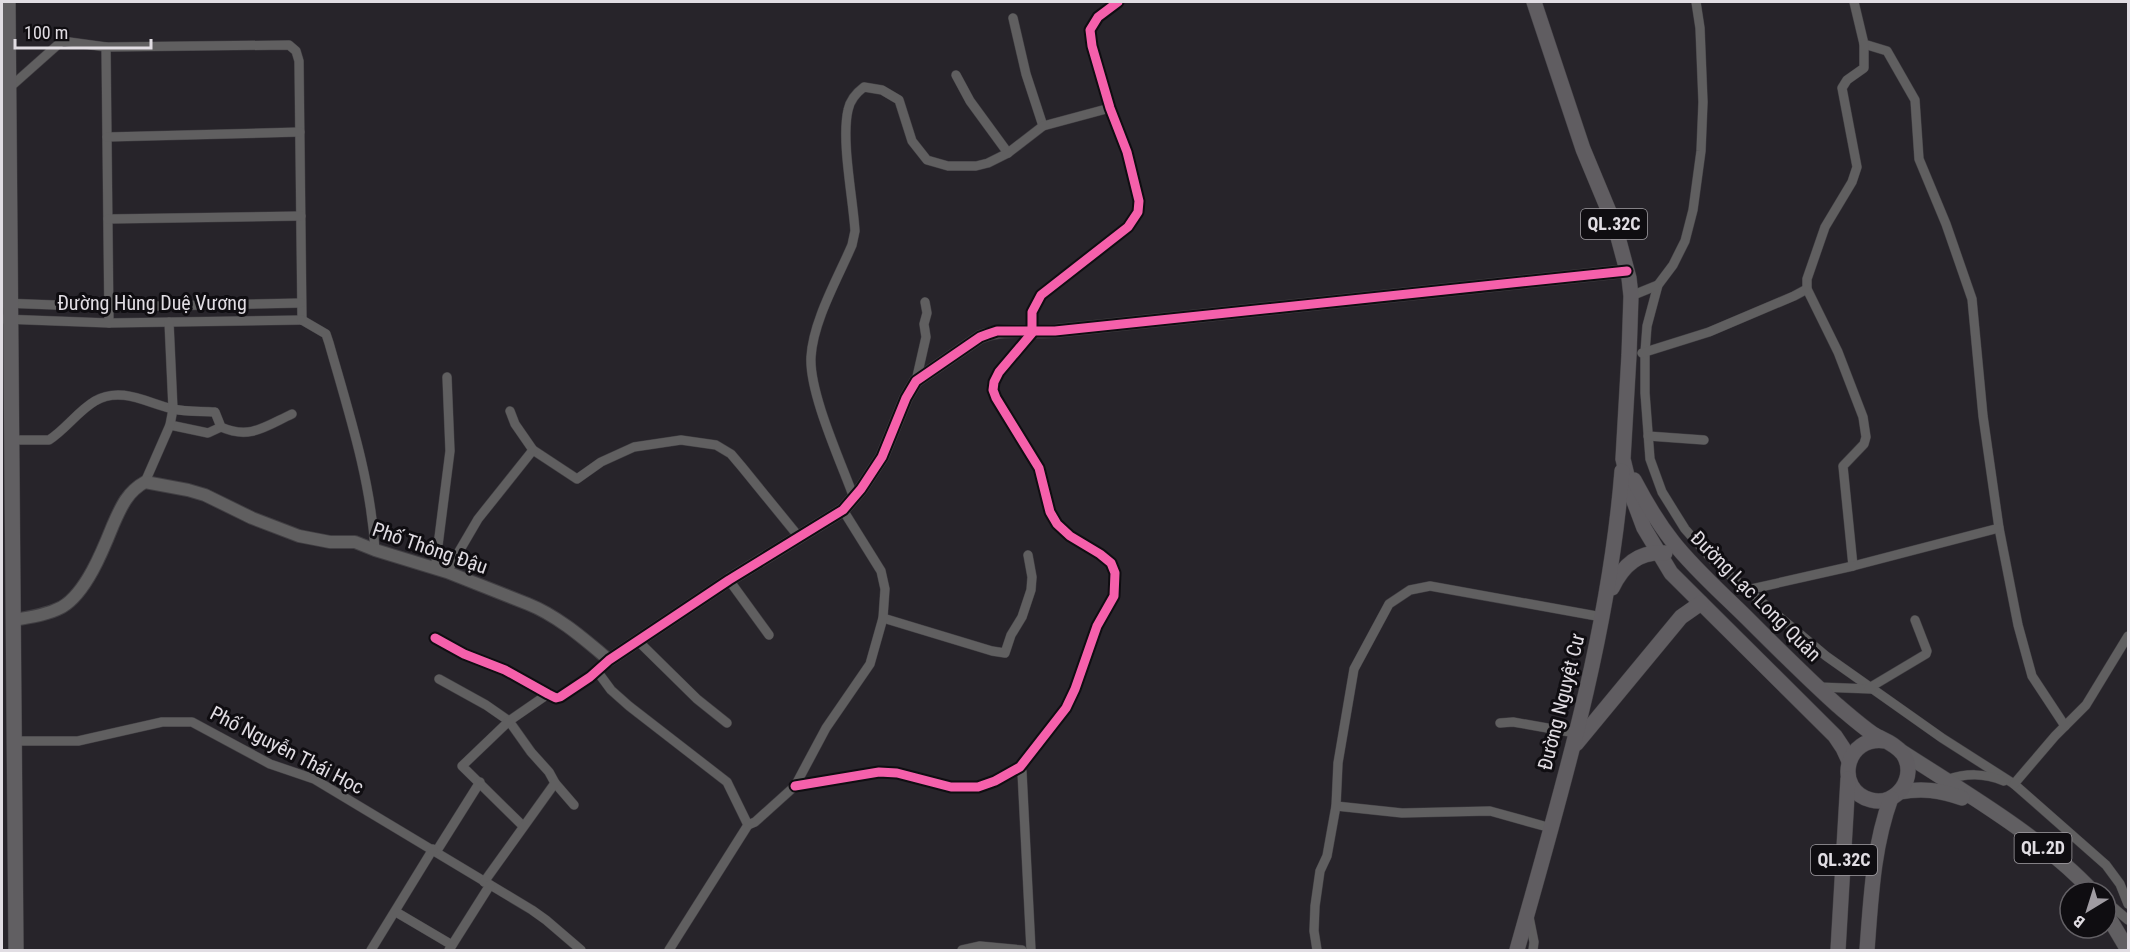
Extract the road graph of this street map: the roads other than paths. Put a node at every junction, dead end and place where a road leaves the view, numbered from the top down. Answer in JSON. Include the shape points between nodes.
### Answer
{"nodes":[{"id":1,"x":8,"y":2,"type":"edge"},
{"id":2,"x":1118,"y":2,"type":"edge"},
{"id":3,"x":1533,"y":2,"type":"edge"},
{"id":4,"x":1696,"y":2,"type":"edge"},
{"id":5,"x":1854,"y":2,"type":"edge"},
{"id":6,"x":1012,"y":18,"type":"dead end"},
{"id":7,"x":1864,"y":44,"type":"junction"},
{"id":8,"x":106,"y":47,"type":"junction"},
{"id":9,"x":956,"y":75,"type":"dead end"},
{"id":10,"x":8,"y":89,"type":"junction"},
{"id":11,"x":1110,"y":108,"type":"junction"},
{"id":12,"x":1043,"y":126,"type":"junction"},
{"id":13,"x":300,"y":132,"type":"junction"},
{"id":14,"x":107,"y":137,"type":"junction"},
{"id":15,"x":1008,"y":153,"type":"junction"},
{"id":16,"x":301,"y":216,"type":"junction"},
{"id":17,"x":108,"y":219,"type":"junction"},
{"id":18,"x":1627,"y":271,"type":"junction"},
{"id":19,"x":1658,"y":285,"type":"junction"},
{"id":20,"x":1807,"y":289,"type":"junction"},
{"id":21,"x":1631,"y":296,"type":"junction"},
{"id":22,"x":925,"y":302,"type":"dead end"},
{"id":23,"x":6,"y":303,"type":"edge"},
{"id":24,"x":301,"y":303,"type":"junction"},
{"id":25,"x":108,"y":307,"type":"junction"},
{"id":26,"x":7,"y":319,"type":"edge"},
{"id":27,"x":302,"y":320,"type":"junction"},
{"id":28,"x":169,"y":322,"type":"junction"},
{"id":29,"x":109,"y":323,"type":"junction"},
{"id":30,"x":1032,"y":333,"type":"junction"},
{"id":31,"x":1645,"y":352,"type":"junction"},
{"id":32,"x":1629,"y":355,"type":"junction"},
{"id":33,"x":447,"y":377,"type":"dead end"},
{"id":34,"x":916,"y":381,"type":"junction"},
{"id":35,"x":173,"y":409,"type":"junction"},
{"id":36,"x":510,"y":411,"type":"dead end"},
{"id":37,"x":292,"y":414,"type":"dead end"},
{"id":38,"x":170,"y":425,"type":"junction"},
{"id":39,"x":221,"y":427,"type":"junction"},
{"id":40,"x":1648,"y":436,"type":"junction"},
{"id":41,"x":13,"y":440,"type":"junction"},
{"id":42,"x":1704,"y":440,"type":"dead end"},
{"id":43,"x":533,"y":450,"type":"junction"},
{"id":44,"x":1623,"y":459,"type":"junction"},
{"id":45,"x":145,"y":482,"type":"junction"},
{"id":46,"x":854,"y":498,"type":"junction"},
{"id":47,"x":843,"y":510,"type":"junction"},
{"id":48,"x":1999,"y":528,"type":"junction"},
{"id":49,"x":799,"y":537,"type":"junction"},
{"id":50,"x":375,"y":550,"type":"junction"},
{"id":51,"x":1657,"y":553,"type":"junction"},
{"id":52,"x":1028,"y":555,"type":"dead end"},
{"id":53,"x":1853,"y":566,"type":"junction"},
{"id":54,"x":1697,"y":568,"type":"junction"},
{"id":55,"x":441,"y":571,"type":"junction"},
{"id":56,"x":729,"y":579,"type":"junction"},
{"id":57,"x":1747,"y":590,"type":"junction"},
{"id":58,"x":1606,"y":601,"type":"junction"},
{"id":59,"x":1701,"y":603,"type":"junction"},
{"id":60,"x":1602,"y":617,"type":"junction"},
{"id":61,"x":883,"y":618,"type":"junction"},
{"id":62,"x":14,"y":620,"type":"junction"},
{"id":63,"x":1915,"y":620,"type":"dead end"},
{"id":64,"x":769,"y":635,"type":"dead end"},
{"id":65,"x":2128,"y":636,"type":"edge"},
{"id":66,"x":435,"y":638,"type":"dead end"},
{"id":67,"x":638,"y":641,"type":"junction"},
{"id":68,"x":609,"y":660,"type":"junction"},
{"id":69,"x":597,"y":671,"type":"junction"},
{"id":70,"x":439,"y":679,"type":"dead end"},
{"id":71,"x":1816,"y":687,"type":"junction"},
{"id":72,"x":1870,"y":689,"type":"junction"},
{"id":73,"x":548,"y":694,"type":"junction"},
{"id":74,"x":509,"y":721,"type":"junction"},
{"id":75,"x":727,"y":723,"type":"dead end"},
{"id":76,"x":1500,"y":723,"type":"dead end"},
{"id":77,"x":2065,"y":726,"type":"junction"},
{"id":78,"x":1579,"y":733,"type":"junction"},
{"id":79,"x":14,"y":741,"type":"junction"},
{"id":80,"x":1886,"y":741,"type":"junction"},
{"id":81,"x":1902,"y":752,"type":"junction"},
{"id":82,"x":1848,"y":765,"type":"junction"},
{"id":83,"x":1020,"y":766,"type":"junction"},
{"id":84,"x":1946,"y":780,"type":"junction"},
{"id":85,"x":480,"y":782,"type":"junction"},
{"id":86,"x":555,"y":783,"type":"junction"},
{"id":87,"x":2016,"y":785,"type":"junction"},
{"id":88,"x":795,"y":786,"type":"junction"},
{"id":89,"x":1895,"y":795,"type":"junction"},
{"id":90,"x":8,"y":802,"type":"edge"},
{"id":91,"x":574,"y":805,"type":"dead end"},
{"id":92,"x":1336,"y":806,"type":"junction"},
{"id":93,"x":1989,"y":810,"type":"junction"},
{"id":94,"x":748,"y":825,"type":"junction"},
{"id":95,"x":523,"y":826,"type":"junction"},
{"id":96,"x":1551,"y":828,"type":"junction"},
{"id":97,"x":435,"y":851,"type":"junction"},
{"id":98,"x":2082,"y":880,"type":"edge"},
{"id":99,"x":487,"y":884,"type":"junction"},
{"id":100,"x":2128,"y":904,"type":"edge"},
{"id":101,"x":396,"y":912,"type":"junction"},
{"id":102,"x":1528,"y":912,"type":"junction"},
{"id":103,"x":2118,"y":934,"type":"edge"},
{"id":104,"x":450,"y":948,"type":"edge"},
{"id":105,"x":16,"y":951,"type":"edge"},
{"id":106,"x":371,"y":951,"type":"edge"},
{"id":107,"x":580,"y":951,"type":"edge"},
{"id":108,"x":669,"y":951,"type":"edge"},
{"id":109,"x":962,"y":951,"type":"edge"},
{"id":110,"x":1022,"y":951,"type":"edge"},
{"id":111,"x":1031,"y":951,"type":"edge"},
{"id":112,"x":1317,"y":951,"type":"edge"},
{"id":113,"x":1517,"y":951,"type":"edge"},
{"id":114,"x":1533,"y":951,"type":"edge"},
{"id":115,"x":1838,"y":951,"type":"edge"},
{"id":116,"x":1867,"y":951,"type":"edge"},
{"id":117,"x":2128,"y":951,"type":"edge"}],
"edges":[{"from":1,"to":10,"type":"main road"},
{"from":2,"to":11,"type":"street","via":[[1098,17],[1090,30]]},
{"from":3,"to":18,"type":"highway","number":"QL.32C","via":[[1583,149],[1615,226]]},
{"from":4,"to":19,"type":"street","via":[[1703,102],[1701,151],[1685,241]]},
{"from":5,"to":7,"type":"street"},
{"from":6,"to":12,"type":"street"},
{"from":7,"to":20,"type":"street","via":[[1864,68],[1842,88],[1857,167],[1826,227]]},
{"from":7,"to":48,"type":"street","via":[[1887,51],[1915,100],[1919,159],[1972,299]]},
{"from":8,"to":10,"type":"street","via":[[62,40]]},
{"from":8,"to":13,"type":"street","via":[[289,45],[299,61]]},
{"from":8,"to":14,"type":"street"},
{"from":9,"to":15,"type":"street"},
{"from":10,"to":23,"type":"main road"},
{"from":11,"to":12,"type":"street"},
{"from":11,"to":30,"type":"street","via":[[1127,152],[1138,212],[1128,227],[1041,295],[1032,312]]},
{"from":12,"to":15,"type":"street"},
{"from":13,"to":14,"type":"street"},
{"from":13,"to":16,"type":"street"},
{"from":14,"to":17,"type":"street"},
{"from":15,"to":46,"type":"street","via":[[976,166],[940,165],[927,160],[912,141],[899,100],[892,94],[864,87],[848,108],[855,231],[816,332],[811,365],[821,407]]},
{"from":16,"to":17,"type":"street"},
{"from":16,"to":24,"type":"street"},
{"from":17,"to":25,"type":"street"},
{"from":18,"to":21,"type":"highway","number":"QL.32C"},
{"from":18,"to":30,"type":"street"},
{"from":19,"to":21,"type":"street"},
{"from":19,"to":31,"type":"street"},
{"from":20,"to":31,"type":"street","via":[[1709,332]]},
{"from":20,"to":53,"type":"street","via":[[1838,352],[1863,417],[1864,444],[1843,466]]},
{"from":21,"to":32,"type":"highway","number":"QL.32C"},
{"from":22,"to":34,"type":"street","via":[[926,336]]},
{"from":23,"to":25,"type":"street","name":"Đường Hùng Duệ Vương"},
{"from":23,"to":26,"type":"main road"},
{"from":24,"to":25,"type":"street","name":"Đường Hùng Duệ Vương"},
{"from":24,"to":27,"type":"street"},
{"from":25,"to":29,"type":"street"},
{"from":26,"to":29,"type":"street","name":"Đường Hùng Duệ Vương"},
{"from":26,"to":41,"type":"main road"},
{"from":27,"to":28,"type":"street","name":"Đường Hùng Duệ Vương"},
{"from":27,"to":50,"type":"street","via":[[326,334],[329,343],[360,453]]},
{"from":28,"to":29,"type":"street","name":"Đường Hùng Duệ Vương"},
{"from":28,"to":35,"type":"street"},
{"from":30,"to":34,"type":"street","via":[[998,331],[980,337]]},
{"from":30,"to":83,"type":"street","via":[[996,377],[994,394],[1039,468],[1057,524],[1111,563],[1116,584],[1066,708]]},
{"from":31,"to":32,"type":"street"},
{"from":31,"to":40,"type":"street"},
{"from":32,"to":44,"type":"highway","number":"QL.32C"},
{"from":33,"to":55,"type":"street","via":[[450,451]]},
{"from":34,"to":46,"type":"street","via":[[882,457]]},
{"from":35,"to":38,"type":"street"},
{"from":35,"to":39,"type":"street","via":[[215,412]]},
{"from":35,"to":41,"type":"street","via":[[133,396],[105,397],[85,408],[49,440]]},
{"from":36,"to":43,"type":"street"},
{"from":37,"to":39,"type":"street","via":[[254,432],[232,432]]},
{"from":38,"to":39,"type":"street","via":[[208,433]]},
{"from":38,"to":45,"type":"street"},
{"from":40,"to":42,"type":"street"},
{"from":40,"to":57,"type":"street","via":[[1653,469],[1675,515],[1708,555]]},
{"from":41,"to":62,"type":"main road"},
{"from":43,"to":49,"type":"street","via":[[577,478],[634,447],[681,440],[716,445],[736,460]]},
{"from":43,"to":55,"type":"street"},
{"from":44,"to":51,"type":"highway","number":"QL.32C","via":[[1637,512]]},
{"from":44,"to":54,"type":"highway","name":"Đường Lạc Long Quân","via":[[1661,526]]},
{"from":44,"to":58,"type":"highway","name":"Đường Nguyệt Cư"},
{"from":45,"to":50,"type":"street","name":"Phố Thông Đậu","via":[[197,492],[291,534],[330,542],[355,542]]},
{"from":45,"to":62,"type":"street","via":[[123,501],[102,551],[74,598],[46,614]]},
{"from":46,"to":47,"type":"street"},
{"from":47,"to":49,"type":"street"},
{"from":47,"to":61,"type":"street","via":[[881,571],[885,589]]},
{"from":48,"to":53,"type":"street"},
{"from":48,"to":77,"type":"street","via":[[2032,676]]},
{"from":49,"to":56,"type":"street"},
{"from":50,"to":55,"type":"street","name":"Phố Thông Đậu"},
{"from":51,"to":54,"type":"highway","via":[[1679,557]]},
{"from":51,"to":58,"type":"highway","via":[[1640,556],[1626,565]]},
{"from":51,"to":59,"type":"highway","number":"QL.32C"},
{"from":52,"to":61,"type":"street","via":[[1032,577],[1028,600],[1004,653]]},
{"from":53,"to":57,"type":"street"},
{"from":54,"to":71,"type":"highway","name":"Đường Lạc Long Quân"},
{"from":55,"to":68,"type":"street","name":"Phố Thông Đậu","via":[[540,608]]},
{"from":56,"to":64,"type":"street"},
{"from":56,"to":67,"type":"street"},
{"from":57,"to":72,"type":"street"},
{"from":58,"to":60,"type":"highway","name":"Đường Nguyệt Cư"},
{"from":59,"to":78,"type":"highway","via":[[1681,617]]},
{"from":59,"to":82,"type":"highway","number":"QL.32C","via":[[1835,736],[1844,748]]},
{"from":60,"to":78,"type":"highway","name":"Đường Nguyệt Cư"},
{"from":60,"to":92,"type":"street","via":[[1430,586],[1395,599],[1383,612],[1354,669],[1338,763]]},
{"from":61,"to":88,"type":"street","via":[[870,664],[826,728]]},
{"from":62,"to":79,"type":"main road"},
{"from":63,"to":72,"type":"street","via":[[1926,654]]},
{"from":65,"to":77,"type":"street","via":[[2086,705]]},
{"from":66,"to":73,"type":"street"},
{"from":67,"to":68,"type":"street"},
{"from":67,"to":75,"type":"street"},
{"from":68,"to":69,"type":"street"},
{"from":69,"to":73,"type":"street","via":[[560,697]]},
{"from":69,"to":94,"type":"street","via":[[629,706],[727,782]]},
{"from":70,"to":74,"type":"street"},
{"from":71,"to":72,"type":"street"},
{"from":71,"to":80,"type":"highway","name":"Đường Lạc Long Quân","via":[[1852,719]]},
{"from":72,"to":87,"type":"street"},
{"from":73,"to":74,"type":"street"},
{"from":74,"to":85,"type":"street","via":[[462,766]]},
{"from":74,"to":86,"type":"street"},
{"from":76,"to":78,"type":"street"},
{"from":77,"to":87,"type":"street"},
{"from":78,"to":96,"type":"highway","name":"Đường Nguyệt Cư"},
{"from":79,"to":90,"type":"main road"},
{"from":79,"to":97,"type":"street","name":"Phố Nguyễn Thái Học","via":[[78,741],[162,722],[192,722],[270,764],[314,779]]},
{"from":80,"to":81,"type":"highway"},
{"from":80,"to":82,"type":"highway","via":[[1863,744]]},
{"from":81,"to":84,"type":"main road","number":"QL.2D"},
{"from":81,"to":89,"type":"highway","via":[[1908,773]]},
{"from":82,"to":89,"type":"highway","via":[[1850,783],[1862,796],[1874,801]]},
{"from":82,"to":115,"type":"highway","number":"QL.32C"},
{"from":83,"to":88,"type":"street","via":[[978,788],[951,787],[879,772]]},
{"from":83,"to":111,"type":"street"},
{"from":84,"to":87,"type":"street","via":[[1977,774]]},
{"from":84,"to":93,"type":"main road","number":"QL.2D"},
{"from":85,"to":95,"type":"street"},
{"from":85,"to":97,"type":"street"},
{"from":86,"to":91,"type":"street"},
{"from":86,"to":95,"type":"street"},
{"from":87,"to":100,"type":"street","via":[[2106,865]]},
{"from":88,"to":94,"type":"street"},
{"from":89,"to":93,"type":"main road","number":"QL.2D","via":[[1934,790]]},
{"from":89,"to":116,"type":"highway","number":"QL.32C","via":[[1875,857]]},
{"from":90,"to":105,"type":"main road"},
{"from":92,"to":96,"type":"street","via":[[1402,813],[1490,811]]},
{"from":92,"to":112,"type":"street","via":[[1315,906]]},
{"from":93,"to":98,"type":"main road","number":"QL.2D"},
{"from":94,"to":108,"type":"street"},
{"from":95,"to":99,"type":"street"},
{"from":96,"to":102,"type":"highway","name":"Đường Nguyệt Cư"},
{"from":97,"to":99,"type":"street","name":"Phố Nguyễn Thái Học"},
{"from":97,"to":101,"type":"street"},
{"from":99,"to":104,"type":"street"},
{"from":99,"to":107,"type":"street","name":"Phố Nguyễn Thái Học","via":[[546,920]]},
{"from":101,"to":104,"type":"street"},
{"from":101,"to":106,"type":"street"},
{"from":102,"to":113,"type":"highway","name":"Đường Nguyệt Cư"},
{"from":102,"to":114,"type":"street"},
{"from":103,"to":117,"type":"main road"},
{"from":109,"to":110,"type":"street","via":[[980,946]]}]}
